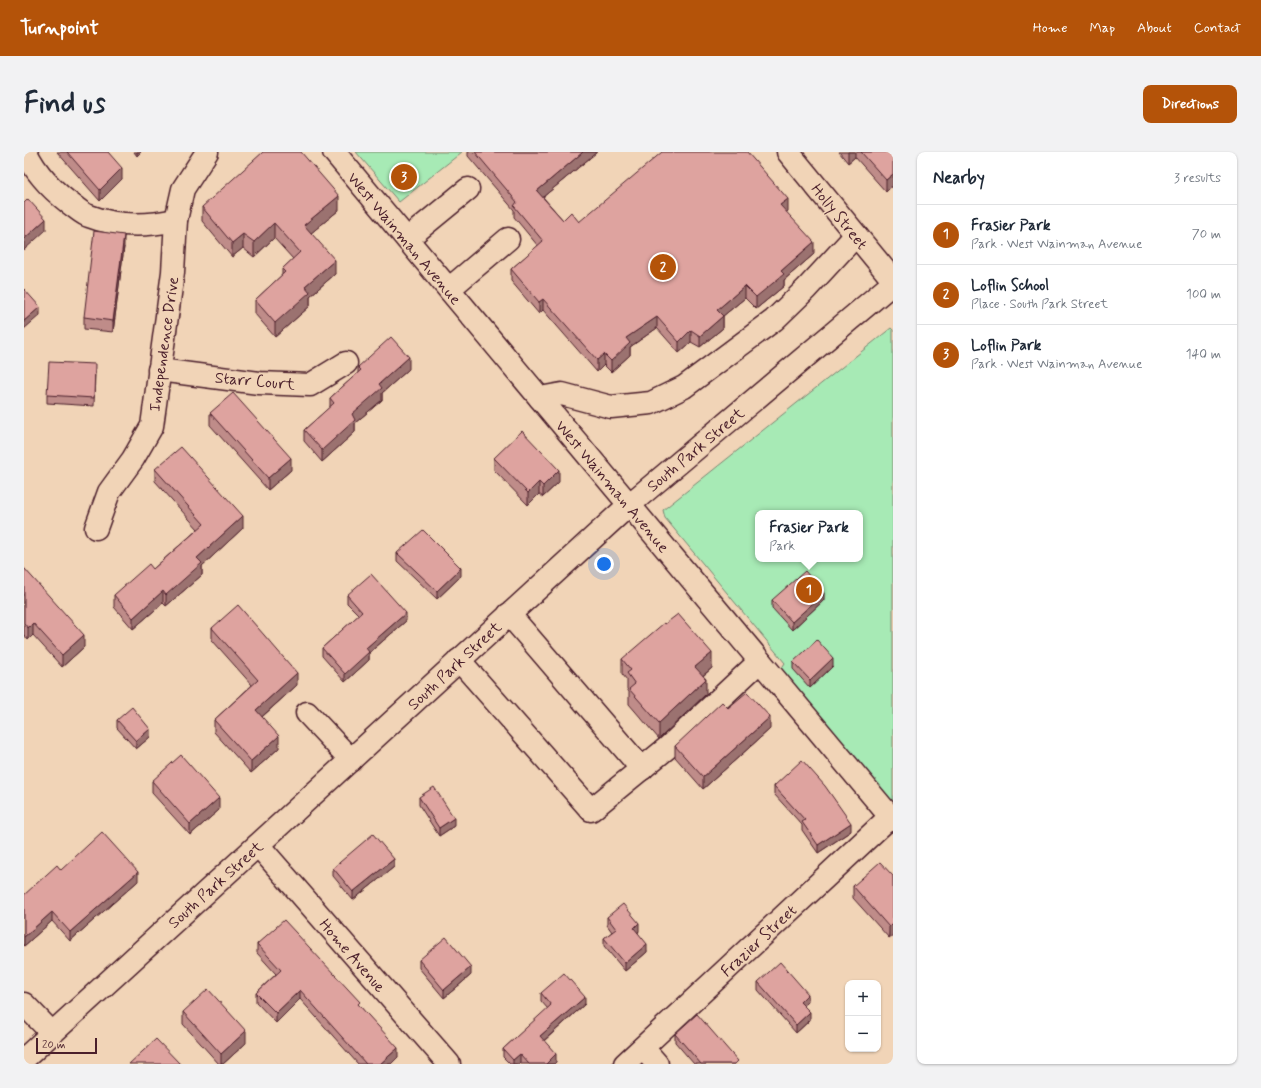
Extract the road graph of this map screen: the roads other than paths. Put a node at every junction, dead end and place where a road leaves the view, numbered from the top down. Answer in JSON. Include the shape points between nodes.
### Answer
{"nodes":[{"id":1,"x":206,"y":152,"type":"edge"},
{"id":2,"x":334,"y":152,"type":"edge"},
{"id":3,"x":788,"y":152,"type":"edge"},
{"id":4,"x":27,"y":160,"type":"edge"},
{"id":5,"x":468,"y":189,"type":"dead end"},
{"id":6,"x":176,"y":220,"type":"junction"},
{"id":7,"x":856,"y":235,"type":"junction"},
{"id":8,"x":508,"y":239,"type":"dead end"},
{"id":9,"x":407,"y":240,"type":"junction"},
{"id":10,"x":893,"y":281,"type":"edge"},
{"id":11,"x":449,"y":289,"type":"junction"},
{"id":12,"x":346,"y":363,"type":"dead end"},
{"id":13,"x":159,"y":370,"type":"junction"},
{"id":14,"x":540,"y":398,"type":"junction"},
{"id":15,"x":629,"y":505,"type":"junction"},
{"id":16,"x":96,"y":528,"type":"dead end"},
{"id":17,"x":509,"y":614,"type":"junction"},
{"id":18,"x":459,"y":660,"type":"junction"},
{"id":19,"x":760,"y":661,"type":"junction"},
{"id":20,"x":307,"y":713,"type":"dead end"},
{"id":21,"x":351,"y":760,"type":"junction"},
{"id":22,"x":642,"y":769,"type":"junction"},
{"id":23,"x":892,"y":818,"type":"edge"},
{"id":24,"x":258,"y":845,"type":"junction"},
{"id":25,"x":24,"y":1004,"type":"edge"},
{"id":26,"x":52,"y":1034,"type":"junction"},
{"id":27,"x":642,"y":1048,"type":"junction"},
{"id":28,"x":24,"y":1059,"type":"edge"},
{"id":29,"x":448,"y":1064,"type":"edge"},
{"id":30,"x":625,"y":1064,"type":"edge"},
{"id":31,"x":657,"y":1064,"type":"edge"}],
"edges":[{"from":1,"to":6,"type":"street","name":"Independence Drive","via":[[183,189]]},
{"from":2,"to":9,"type":"street","name":"West Wainman Avenue"},
{"from":3,"to":7,"type":"street","name":"Holly Street"},
{"from":4,"to":6,"type":"street","via":[[61,197],[88,216],[128,224],[154,224]]},
{"from":5,"to":9,"type":"street"},
{"from":6,"to":13,"type":"street","name":"Independence Drive"},
{"from":7,"to":10,"type":"street","name":"Holly Street"},
{"from":7,"to":14,"type":"street","via":[[774,320],[684,387],[651,403],[612,407],[562,394]]},
{"from":8,"to":11,"type":"street"},
{"from":9,"to":11,"type":"street","name":"West Wainman Avenue"},
{"from":10,"to":15,"type":"street","name":"South Park Street"},
{"from":11,"to":14,"type":"street","name":"West Wainman Avenue"},
{"from":12,"to":13,"type":"street","name":"Starr Court","via":[[310,385],[259,383]]},
{"from":13,"to":16,"type":"street","name":"Independence Drive","via":[[152,426],[133,459],[109,492]]},
{"from":14,"to":15,"type":"street","name":"West Wainman Avenue"},
{"from":15,"to":17,"type":"street","name":"South Park Street"},
{"from":15,"to":19,"type":"street","name":"West Wainman Avenue"},
{"from":17,"to":18,"type":"street","name":"South Park Street"},
{"from":17,"to":22,"type":"street"},
{"from":18,"to":21,"type":"street","name":"South Park Street"},
{"from":18,"to":22,"type":"street","via":[[591,810]]},
{"from":19,"to":22,"type":"street","via":[[669,747]]},
{"from":19,"to":23,"type":"street","name":"West Wainman Avenue"},
{"from":20,"to":21,"type":"street"},
{"from":21,"to":24,"type":"street","name":"South Park Street"},
{"from":23,"to":27,"type":"street","name":"Frazier Street"},
{"from":24,"to":26,"type":"street","name":"South Park Street"},
{"from":24,"to":29,"type":"street","name":"Home Avenue"},
{"from":25,"to":26,"type":"street"},
{"from":26,"to":28,"type":"street","name":"South Park Street"},
{"from":27,"to":30,"type":"street","name":"Frazier Street"},
{"from":27,"to":31,"type":"street"}]}
